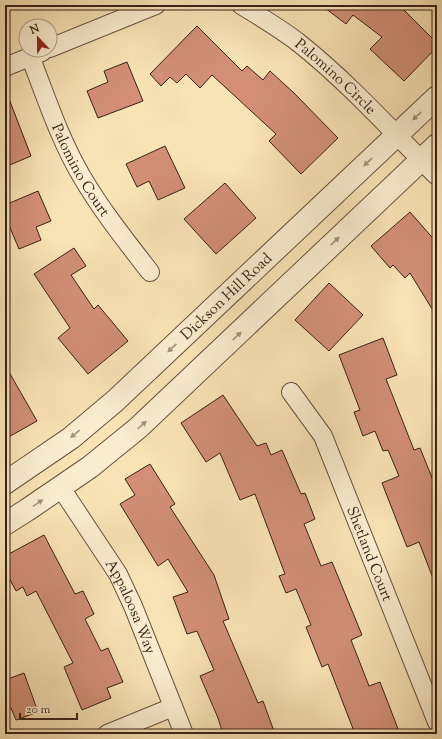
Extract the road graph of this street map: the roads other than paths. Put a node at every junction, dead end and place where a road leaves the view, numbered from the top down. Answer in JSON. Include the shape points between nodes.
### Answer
{"nodes":[{"id":1,"x":156,"y":5,"type":"edge"},
{"id":2,"x":241,"y":5,"type":"edge"},
{"id":3,"x":58,"y":45,"type":"edge"},
{"id":4,"x":26,"y":58,"type":"edge"},
{"id":5,"x":39,"y":58,"type":"edge"},
{"id":6,"x":5,"y":67,"type":"edge"},
{"id":7,"x":437,"y":97,"type":"edge"},
{"id":8,"x":396,"y":135,"type":"junction"},
{"id":9,"x":437,"y":145,"type":"edge"},
{"id":10,"x":421,"y":160,"type":"junction"},
{"id":11,"x":437,"y":176,"type":"edge"},
{"id":12,"x":150,"y":272,"type":"dead end"},
{"id":13,"x":291,"y":392,"type":"dead end"},
{"id":14,"x":5,"y":483,"type":"edge"},
{"id":15,"x":61,"y":488,"type":"junction"},
{"id":16,"x":5,"y":524,"type":"edge"},
{"id":17,"x":173,"y":707,"type":"junction"},
{"id":18,"x":437,"y":722,"type":"edge"},
{"id":19,"x":107,"y":734,"type":"edge"},
{"id":20,"x":184,"y":734,"type":"edge"}],
"edges":[{"from":1,"to":3,"type":"street"},
{"from":2,"to":8,"type":"street","name":"Palomino Circle","via":[[299,43],[334,73]]},
{"from":4,"to":6,"type":"street"},
{"from":5,"to":12,"type":"street","name":"Palomino Court","via":[[63,139],[82,176],[109,218]]},
{"from":7,"to":8,"type":"street","name":"Dickson Hill Road","one_way":true},
{"from":8,"to":10,"type":"street","name":"Palomino Circle"},
{"from":8,"to":14,"type":"street","name":"Dickson Hill Road","one_way":true,"via":[[115,401],[71,438]]},
{"from":9,"to":10,"type":"street"},
{"from":10,"to":11,"type":"street","name":"Palomino Circle"},
{"from":15,"to":10,"type":"street","one_way":true,"via":[[90,468],[138,428]]},
{"from":13,"to":18,"type":"street","name":"Shetland Court","via":[[323,436]]},
{"from":16,"to":15,"type":"street","one_way":true},
{"from":15,"to":17,"type":"street","name":"Appaloosa Way","via":[[118,574]]},
{"from":17,"to":19,"type":"street"},
{"from":17,"to":20,"type":"street","name":"Appaloosa Way"}]}
